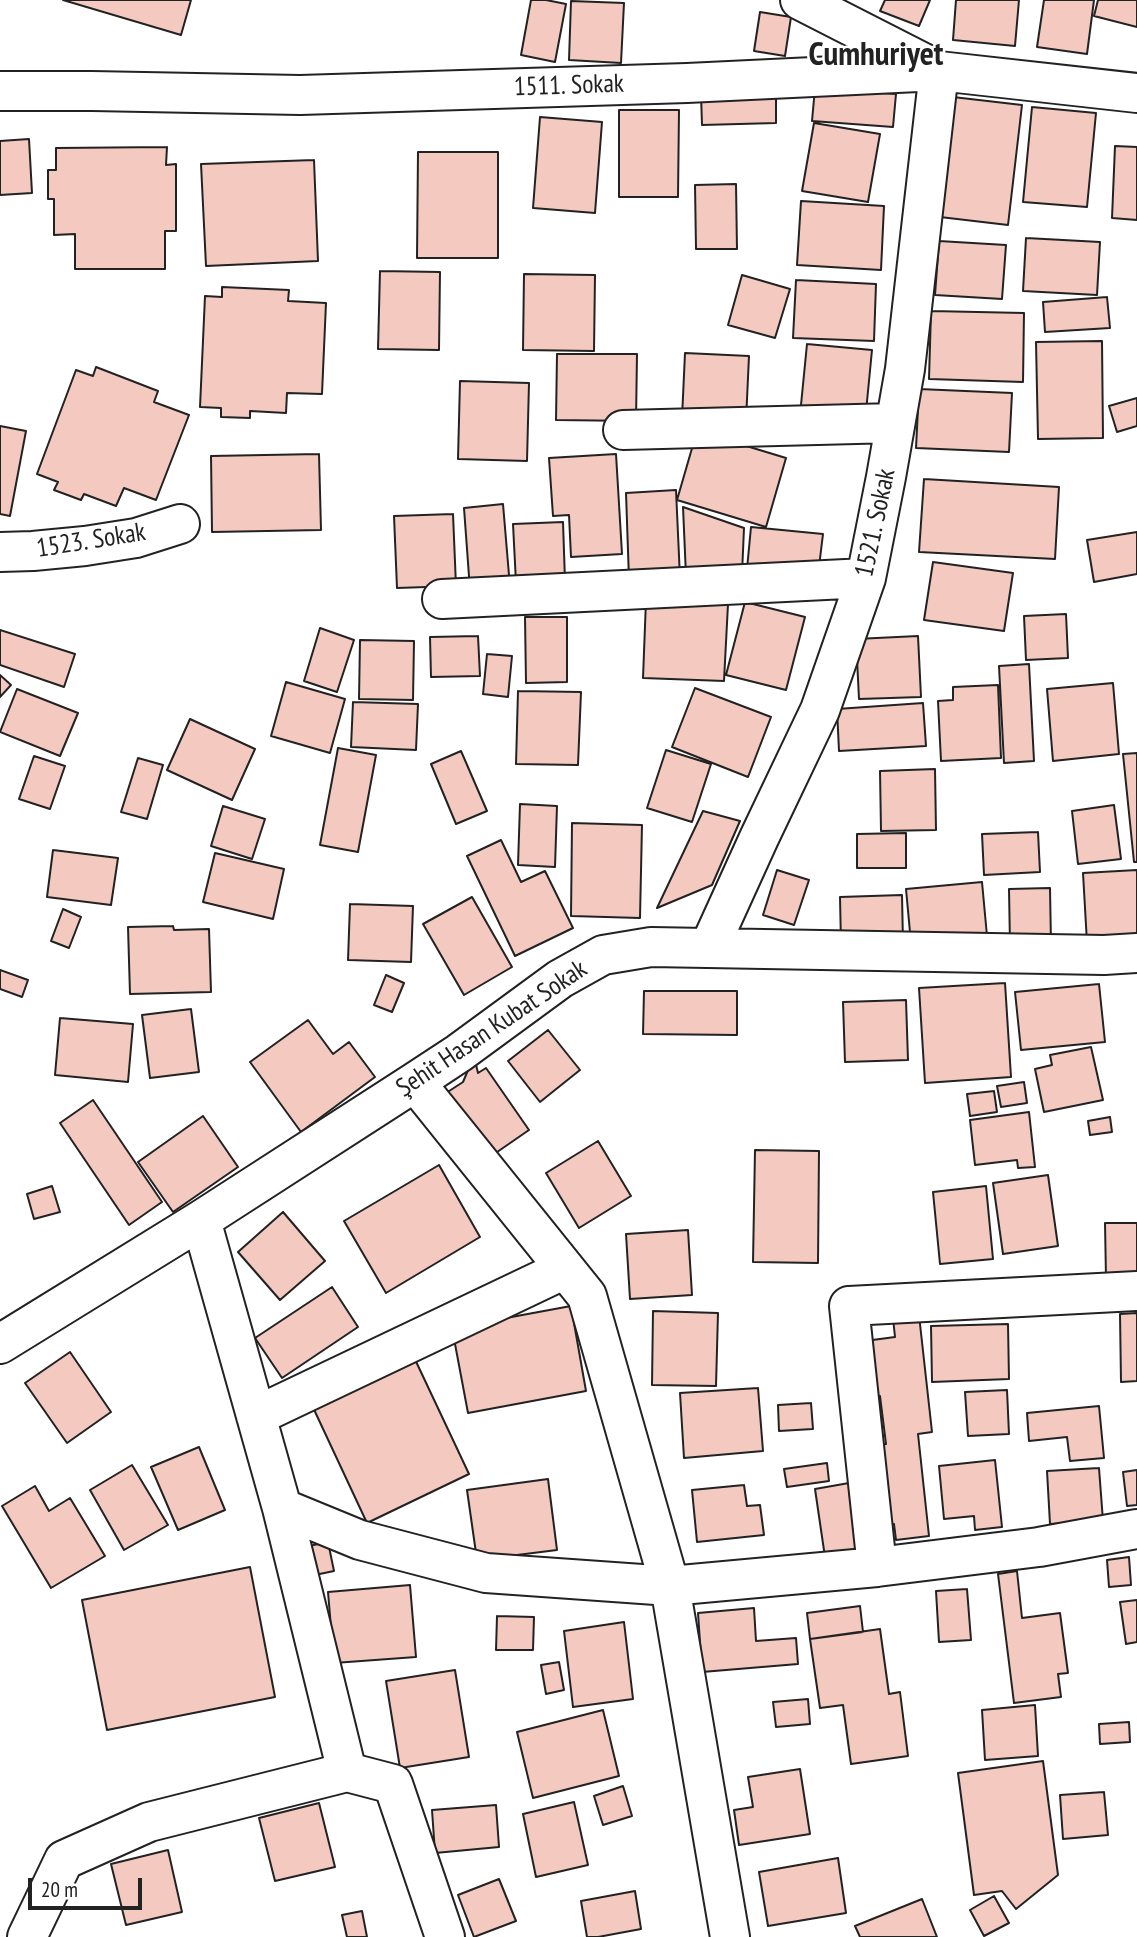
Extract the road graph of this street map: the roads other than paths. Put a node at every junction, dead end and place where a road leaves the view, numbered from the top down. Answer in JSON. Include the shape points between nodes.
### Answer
{"nodes":[{"id":1,"x":800,"y":0,"type":"edge"},
{"id":2,"x":939,"y":71,"type":"junction"},
{"id":3,"x":0,"y":91,"type":"edge"},
{"id":4,"x":1137,"y":93,"type":"edge"},
{"id":5,"x":895,"y":423,"type":"junction"},
{"id":6,"x":623,"y":430,"type":"dead end"},
{"id":7,"x":180,"y":524,"type":"dead end"},
{"id":8,"x":0,"y":552,"type":"edge"},
{"id":9,"x":866,"y":578,"type":"junction"},
{"id":10,"x":442,"y":598,"type":"dead end"},
{"id":11,"x":709,"y":948,"type":"junction"},
{"id":12,"x":1136,"y":959,"type":"edge"},
{"id":13,"x":415,"y":1082,"type":"junction"},
{"id":14,"x":201,"y":1220,"type":"junction"},
{"id":15,"x":565,"y":1269,"type":"junction"},
{"id":16,"x":1137,"y":1292,"type":"edge"},
{"id":17,"x":0,"y":1344,"type":"edge"},
{"id":18,"x":256,"y":1416,"type":"junction"},
{"id":19,"x":282,"y":1508,"type":"junction"},
{"id":20,"x":1137,"y":1529,"type":"edge"},
{"id":21,"x":877,"y":1567,"type":"junction"},
{"id":22,"x":670,"y":1586,"type":"junction"},
{"id":23,"x":346,"y":1772,"type":"junction"},
{"id":24,"x":27,"y":1937,"type":"edge"},
{"id":25,"x":445,"y":1937,"type":"edge"},
{"id":26,"x":730,"y":1937,"type":"edge"}],
"edges":[{"from":1,"to":2,"type":"street"},
{"from":2,"to":3,"type":"street","name":"1511. Sokak","via":[[300,95]]},
{"from":2,"to":4,"type":"street","name":"1511. Sokak"},
{"from":2,"to":5,"type":"street","name":"1521. Sokak"},
{"from":5,"to":6,"type":"street"},
{"from":5,"to":9,"type":"street","name":"1521. Sokak"},
{"from":7,"to":8,"type":"street","name":"1523. Sokak","via":[[136,538],[85,546]]},
{"from":9,"to":10,"type":"street"},
{"from":9,"to":11,"type":"street","name":"1521. Sokak","via":[[820,710]]},
{"from":11,"to":12,"type":"street","name":"Şehit Hasan Kubat Sokak"},
{"from":11,"to":13,"type":"street","name":"Şehit Hasan Kubat Sokak","via":[[651,947],[603,954],[560,979]]},
{"from":13,"to":14,"type":"street","name":"Şehit Hasan Kubat Sokak"},
{"from":13,"to":15,"type":"street"},
{"from":14,"to":17,"type":"street","name":"Şehit Hasan Kubat Sokak"},
{"from":14,"to":18,"type":"street"},
{"from":15,"to":18,"type":"street"},
{"from":15,"to":22,"type":"street","via":[[587,1296]]},
{"from":16,"to":21,"type":"street","via":[[849,1306]]},
{"from":18,"to":19,"type":"street"},
{"from":19,"to":22,"type":"street","via":[[360,1540],[486,1573]]},
{"from":19,"to":23,"type":"street"},
{"from":20,"to":21,"type":"street","via":[[1040,1547]]},
{"from":21,"to":22,"type":"street"},
{"from":22,"to":26,"type":"street"},
{"from":23,"to":24,"type":"street","via":[[149,1822],[64,1860]]},
{"from":23,"to":25,"type":"street","via":[[393,1784]]}]}
